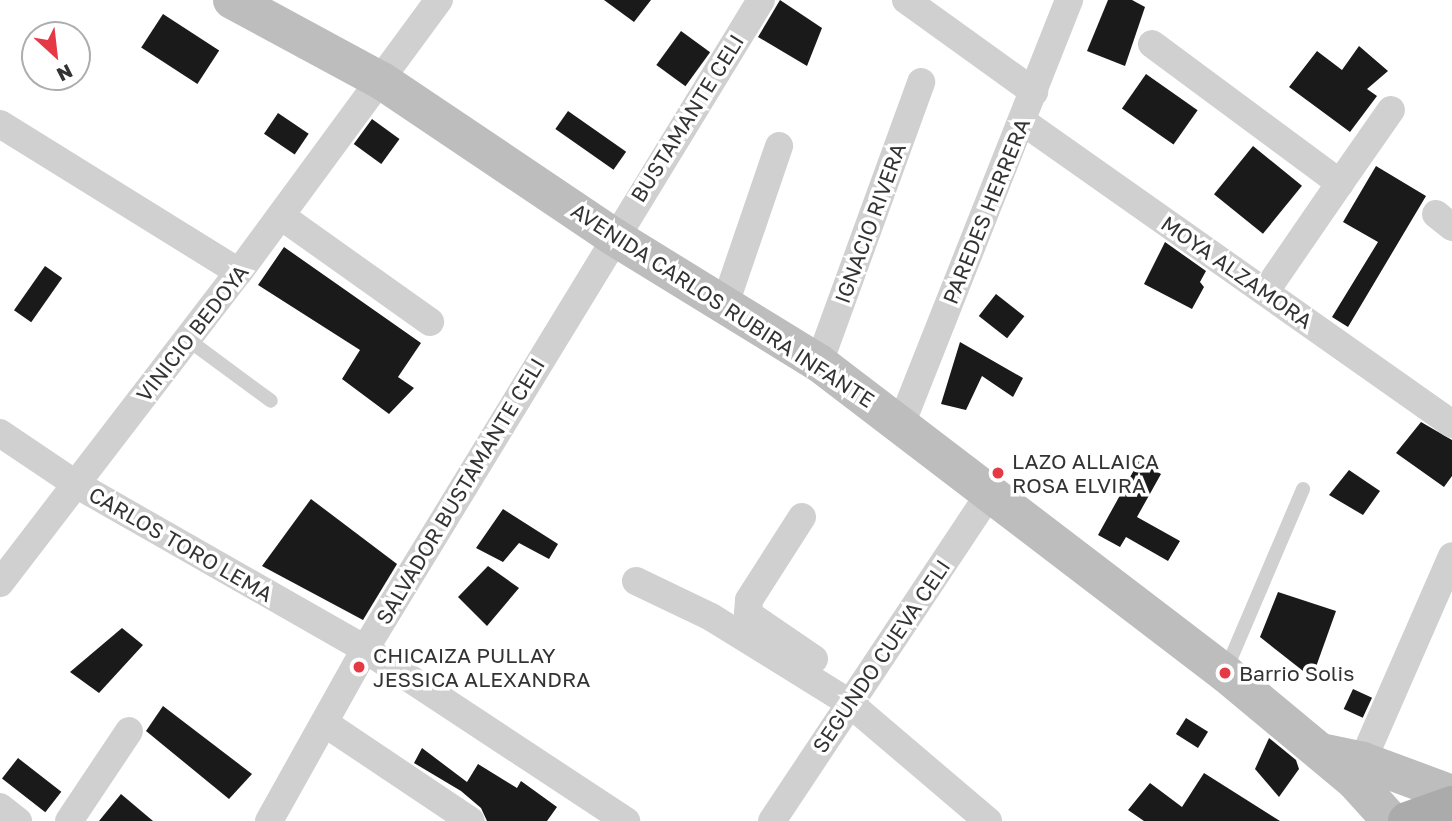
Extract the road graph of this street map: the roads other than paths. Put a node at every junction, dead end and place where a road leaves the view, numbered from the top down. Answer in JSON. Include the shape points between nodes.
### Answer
{"nodes":[{"id":1,"x":232,"y":0,"type":"edge"},
{"id":2,"x":439,"y":0,"type":"edge"},
{"id":3,"x":761,"y":0,"type":"edge"},
{"id":4,"x":906,"y":0,"type":"edge"},
{"id":5,"x":1069,"y":0,"type":"edge"},
{"id":6,"x":1152,"y":44,"type":"dead end"},
{"id":7,"x":382,"y":81,"type":"junction"},
{"id":8,"x":921,"y":82,"type":"dead end"},
{"id":9,"x":1034,"y":92,"type":"junction"},
{"id":10,"x":1391,"y":110,"type":"dead end"},
{"id":11,"x":1022,"y":121,"type":"junction"},
{"id":12,"x":0,"y":124,"type":"edge"},
{"id":13,"x":779,"y":146,"type":"dead end"},
{"id":14,"x":1340,"y":183,"type":"junction"},
{"id":15,"x":281,"y":216,"type":"junction"},
{"id":16,"x":614,"y":237,"type":"junction"},
{"id":17,"x":239,"y":272,"type":"junction"},
{"id":18,"x":1265,"y":292,"type":"junction"},
{"id":19,"x":724,"y":304,"type":"junction"},
{"id":20,"x":430,"y":322,"type":"dead end"},
{"id":21,"x":187,"y":339,"type":"junction"},
{"id":22,"x":819,"y":363,"type":"junction"},
{"id":23,"x":271,"y":401,"type":"dead end"},
{"id":24,"x":902,"y":422,"type":"junction"},
{"id":25,"x":1452,"y":424,"type":"edge"},
{"id":26,"x":0,"y":433,"type":"edge"},
{"id":27,"x":74,"y":483,"type":"junction"},
{"id":28,"x":1303,"y":489,"type":"dead end"},
{"id":29,"x":991,"y":492,"type":"junction"},
{"id":30,"x":802,"y":517,"type":"dead end"},
{"id":31,"x":1452,"y":556,"type":"edge"},
{"id":32,"x":636,"y":581,"type":"dead end"},
{"id":33,"x":0,"y":583,"type":"edge"},
{"id":34,"x":365,"y":649,"type":"junction"},
{"id":35,"x":1225,"y":673,"type":"junction"},
{"id":36,"x":853,"y":695,"type":"junction"},
{"id":37,"x":326,"y":724,"type":"junction"},
{"id":38,"x":129,"y":731,"type":"dead end"},
{"id":39,"x":1358,"y":770,"type":"junction"},
{"id":40,"x":1452,"y":794,"type":"edge"},
{"id":41,"x":1452,"y":805,"type":"edge"},
{"id":42,"x":0,"y":807,"type":"edge"},
{"id":43,"x":18,"y":821,"type":"edge"},
{"id":44,"x":69,"y":821,"type":"edge"},
{"id":45,"x":268,"y":821,"type":"edge"},
{"id":46,"x":471,"y":821,"type":"edge"},
{"id":47,"x":626,"y":821,"type":"edge"},
{"id":48,"x":772,"y":821,"type":"edge"},
{"id":49,"x":988,"y":821,"type":"edge"},
{"id":50,"x":1391,"y":821,"type":"edge"},
{"id":51,"x":1407,"y":821,"type":"edge"}],
"edges":[{"from":1,"to":7,"type":"street","name":"AVENIDA CARLOS RUBIRA INFANTE"},
{"from":2,"to":7,"type":"street","name":"VINICIO BEDOYA"},
{"from":3,"to":16,"type":"street","name":"BUSTAMANTE CELI"},
{"from":4,"to":9,"type":"street"},
{"from":5,"to":9,"type":"street","name":"PAREDES HERRERA"},
{"from":6,"to":14,"type":"street"},
{"from":7,"to":15,"type":"street","name":"VINICIO BEDOYA"},
{"from":7,"to":16,"type":"street","name":"AVENIDA CARLOS RUBIRA INFANTE"},
{"from":8,"to":22,"type":"street","name":"IGNACIO RIVERA"},
{"from":9,"to":11,"type":"street","name":"PAREDES HERRERA"},
{"from":10,"to":14,"type":"street"},
{"from":11,"to":18,"type":"street","name":"MOYA ALZAMORA"},
{"from":11,"to":24,"type":"street","name":"PAREDES HERRERA"},
{"from":12,"to":17,"type":"street"},
{"from":13,"to":19,"type":"street"},
{"from":14,"to":18,"type":"street"},
{"from":15,"to":17,"type":"street","name":"VINICIO BEDOYA"},
{"from":15,"to":20,"type":"street"},
{"from":16,"to":19,"type":"street","name":"AVENIDA CARLOS RUBIRA INFANTE"},
{"from":16,"to":34,"type":"street","name":"SALVADOR BUSTAMANTE CELI"},
{"from":17,"to":21,"type":"street","name":"VINICIO BEDOYA"},
{"from":18,"to":25,"type":"street","name":"MOYA ALZAMORA"},
{"from":19,"to":22,"type":"street","name":"AVENIDA CARLOS RUBIRA INFANTE"},
{"from":21,"to":23,"type":"lane"},
{"from":21,"to":27,"type":"street","name":"VINICIO BEDOYA"},
{"from":22,"to":24,"type":"street","name":"AVENIDA CARLOS RUBIRA INFANTE"},
{"from":24,"to":29,"type":"street","name":"AVENIDA CARLOS RUBIRA INFANTE"},
{"from":26,"to":27,"type":"street","name":"CARLOS TORO LEMA"},
{"from":27,"to":33,"type":"street","name":"VINICIO BEDOYA"},
{"from":27,"to":34,"type":"street","name":"CARLOS TORO LEMA"},
{"from":28,"to":35,"type":"lane"},
{"from":29,"to":35,"type":"street","name":"AVENIDA CARLOS RUBIRA INFANTE"},
{"from":29,"to":36,"type":"street","name":"SEGUNDO CUEVA CELI"},
{"from":30,"to":36,"type":"street","via":[[749,600],[748,614]]},
{"from":31,"to":39,"type":"street"},
{"from":32,"to":36,"type":"street"},
{"from":34,"to":37,"type":"street","name":"SALVADOR BUSTAMANTE CELI"},
{"from":34,"to":47,"type":"street","name":"CARLOS TORO LEMA"},
{"from":35,"to":39,"type":"street","name":"AVENIDA CARLOS RUBIRA INFANTE","via":[[1321,752]]},
{"from":36,"to":48,"type":"street","name":"SEGUNDO CUEVA CELI"},
{"from":36,"to":49,"type":"street"},
{"from":37,"to":45,"type":"street","name":"SALVADOR BUSTAMANTE CELI"},
{"from":37,"to":46,"type":"street"},
{"from":38,"to":44,"type":"street"},
{"from":39,"to":40,"type":"street","name":"AVENIDA CARLOS RUBIRA INFANTE"},
{"from":39,"to":50,"type":"street"},
{"from":41,"to":51,"type":"main road"},
{"from":42,"to":43,"type":"street"}]}
